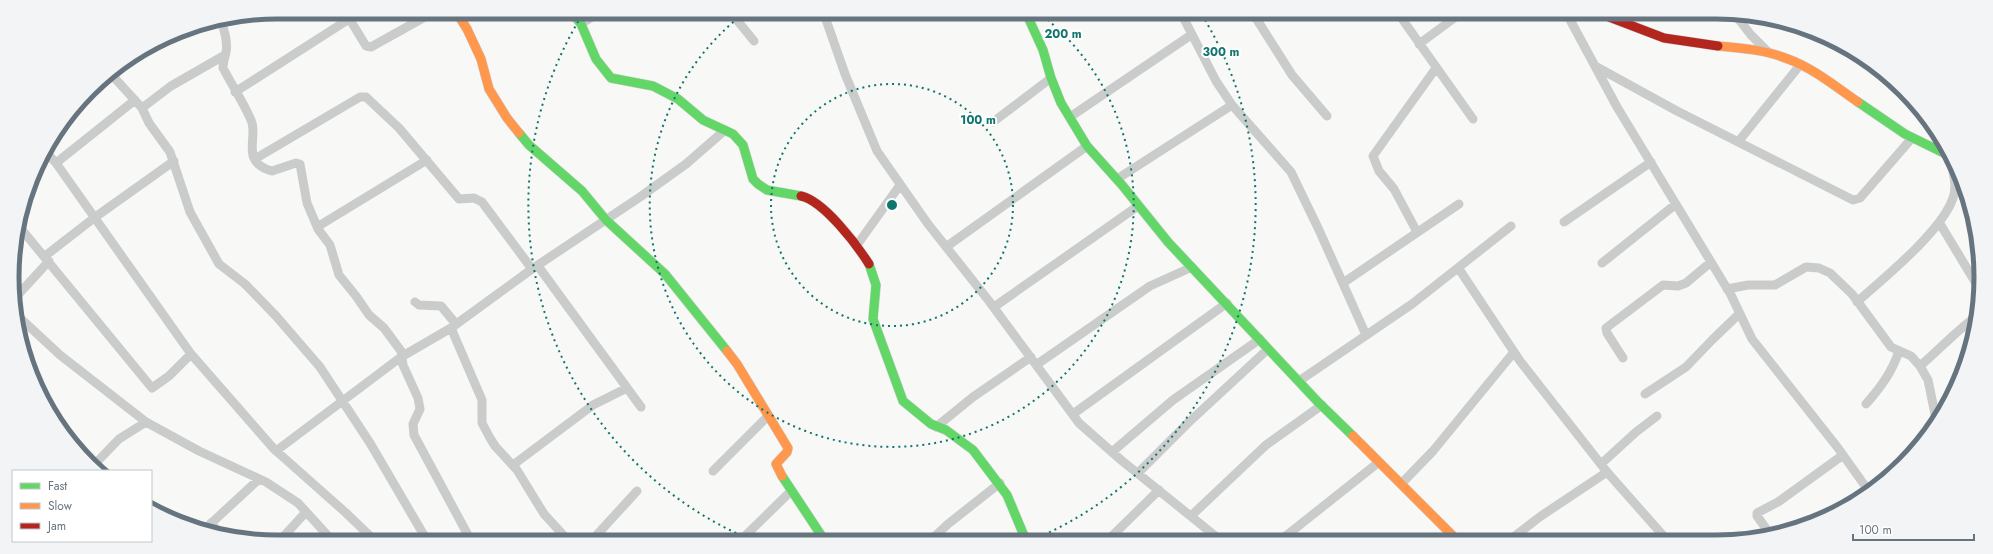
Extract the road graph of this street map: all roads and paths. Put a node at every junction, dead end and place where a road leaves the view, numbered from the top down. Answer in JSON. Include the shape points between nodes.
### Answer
{"nodes":[{"id":1,"x":420,"y":19,"type":"edge"},
{"id":2,"x":461,"y":19,"type":"edge"},
{"id":3,"x":577,"y":19,"type":"edge"},
{"id":4,"x":589,"y":19,"type":"edge"},
{"id":5,"x":736,"y":19,"type":"edge"},
{"id":6,"x":826,"y":19,"type":"edge"},
{"id":7,"x":1029,"y":19,"type":"edge"},
{"id":8,"x":1184,"y":19,"type":"edge"},
{"id":9,"x":1257,"y":19,"type":"edge"},
{"id":10,"x":1402,"y":19,"type":"edge"},
{"id":11,"x":1453,"y":19,"type":"edge"},
{"id":12,"x":1570,"y":19,"type":"edge"},
{"id":13,"x":1616,"y":19,"type":"edge"},
{"id":14,"x":1740,"y":20,"type":"edge"},
{"id":15,"x":581,"y":24,"type":"junction"},
{"id":16,"x":222,"y":25,"type":"edge"},
{"id":17,"x":1191,"y":35,"type":"junction"},
{"id":18,"x":754,"y":41,"type":"dead end"},
{"id":19,"x":1419,"y":44,"type":"junction"},
{"id":20,"x":1769,"y":53,"type":"junction"},
{"id":21,"x":225,"y":55,"type":"junction"},
{"id":22,"x":1800,"y":65,"type":"junction"},
{"id":23,"x":1595,"y":66,"type":"junction"},
{"id":24,"x":1436,"y":68,"type":"junction"},
{"id":25,"x":114,"y":77,"type":"edge"},
{"id":26,"x":1051,"y":78,"type":"junction"},
{"id":27,"x":235,"y":92,"type":"junction"},
{"id":28,"x":135,"y":100,"type":"junction"},
{"id":29,"x":1232,"y":105,"type":"junction"},
{"id":30,"x":142,"y":108,"type":"junction"},
{"id":31,"x":1327,"y":116,"type":"dead end"},
{"id":32,"x":1070,"y":117,"type":"junction"},
{"id":33,"x":1473,"y":120,"type":"dead end"},
{"id":34,"x":993,"y":122,"type":"dead end"},
{"id":35,"x":725,"y":130,"type":"junction"},
{"id":36,"x":1912,"y":138,"type":"junction"},
{"id":37,"x":1738,"y":142,"type":"junction"},
{"id":38,"x":1087,"y":146,"type":"junction"},
{"id":39,"x":1941,"y":152,"type":"edge"},
{"id":40,"x":50,"y":156,"type":"edge"},
{"id":41,"x":255,"y":159,"type":"junction"},
{"id":42,"x":427,"y":160,"type":"junction"},
{"id":43,"x":174,"y":161,"type":"junction"},
{"id":44,"x":1651,"y":162,"type":"junction"},
{"id":45,"x":56,"y":163,"type":"junction"},
{"id":46,"x":1954,"y":177,"type":"edge"},
{"id":47,"x":1117,"y":179,"type":"junction"},
{"id":48,"x":900,"y":185,"type":"junction"},
{"id":49,"x":1459,"y":204,"type":"dead end"},
{"id":50,"x":1676,"y":204,"type":"junction"},
{"id":51,"x":1138,"y":206,"type":"junction"},
{"id":52,"x":94,"y":218,"type":"junction"},
{"id":53,"x":606,"y":220,"type":"junction"},
{"id":54,"x":1564,"y":222,"type":"dead end"},
{"id":55,"x":1939,"y":222,"type":"junction"},
{"id":56,"x":1512,"y":226,"type":"dead end"},
{"id":57,"x":317,"y":227,"type":"junction"},
{"id":58,"x":23,"y":231,"type":"edge"},
{"id":59,"x":1417,"y":232,"type":"junction"},
{"id":60,"x":857,"y":245,"type":"junction"},
{"id":61,"x":946,"y":247,"type":"junction"},
{"id":62,"x":47,"y":258,"type":"junction"},
{"id":63,"x":1711,"y":262,"type":"junction"},
{"id":64,"x":1602,"y":263,"type":"dead end"},
{"id":65,"x":1192,"y":267,"type":"junction"},
{"id":66,"x":535,"y":268,"type":"junction"},
{"id":67,"x":1458,"y":269,"type":"junction"},
{"id":68,"x":1974,"y":280,"type":"edge"},
{"id":69,"x":1343,"y":283,"type":"junction"},
{"id":70,"x":1727,"y":289,"type":"junction"},
{"id":71,"x":20,"y":292,"type":"edge"},
{"id":72,"x":415,"y":302,"type":"dead end"},
{"id":73,"x":1857,"y":302,"type":"junction"},
{"id":74,"x":1227,"y":303,"type":"junction"},
{"id":75,"x":994,"y":308,"type":"junction"},
{"id":76,"x":1739,"y":314,"type":"junction"},
{"id":77,"x":23,"y":320,"type":"edge"},
{"id":78,"x":1970,"y":320,"type":"edge"},
{"id":79,"x":453,"y":326,"type":"junction"},
{"id":80,"x":1366,"y":335,"type":"junction"},
{"id":81,"x":1260,"y":339,"type":"junction"},
{"id":82,"x":1268,"y":348,"type":"junction"},
{"id":83,"x":1900,"y":351,"type":"junction"},
{"id":84,"x":1514,"y":352,"type":"junction"},
{"id":85,"x":191,"y":354,"type":"junction"},
{"id":86,"x":402,"y":357,"type":"junction"},
{"id":87,"x":1623,"y":358,"type":"dead end"},
{"id":88,"x":1034,"y":361,"type":"junction"},
{"id":89,"x":1920,"y":366,"type":"junction"},
{"id":90,"x":1299,"y":381,"type":"junction"},
{"id":91,"x":627,"y":388,"type":"junction"},
{"id":92,"x":1645,"y":394,"type":"dead end"},
{"id":93,"x":342,"y":400,"type":"junction"},
{"id":94,"x":1866,"y":404,"type":"dead end"},
{"id":95,"x":1322,"y":405,"type":"junction"},
{"id":96,"x":641,"y":407,"type":"dead end"},
{"id":97,"x":1935,"y":413,"type":"edge"},
{"id":98,"x":1073,"y":414,"type":"junction"},
{"id":99,"x":768,"y":416,"type":"junction"},
{"id":100,"x":1657,"y":416,"type":"dead end"},
{"id":101,"x":146,"y":422,"type":"junction"},
{"id":102,"x":936,"y":427,"type":"junction"},
{"id":103,"x":276,"y":451,"type":"junction"},
{"id":104,"x":1112,"y":452,"type":"junction"},
{"id":105,"x":1843,"y":455,"type":"junction"},
{"id":106,"x":97,"y":461,"type":"edge"},
{"id":107,"x":1378,"y":462,"type":"junction"},
{"id":108,"x":1601,"y":464,"type":"junction"},
{"id":109,"x":512,"y":465,"type":"junction"},
{"id":110,"x":713,"y":470,"type":"dead end"},
{"id":111,"x":1607,"y":472,"type":"junction"},
{"id":112,"x":1138,"y":473,"type":"junction"},
{"id":113,"x":259,"y":479,"type":"junction"},
{"id":114,"x":1000,"y":483,"type":"junction"},
{"id":115,"x":1401,"y":484,"type":"junction"},
{"id":116,"x":1866,"y":487,"type":"edge"},
{"id":117,"x":1159,"y":490,"type":"junction"},
{"id":118,"x":638,"y":491,"type":"dead end"},
{"id":119,"x":791,"y":491,"type":"junction"},
{"id":120,"x":306,"y":512,"type":"junction"},
{"id":121,"x":1191,"y":516,"type":"junction"},
{"id":122,"x":208,"y":526,"type":"edge"},
{"id":123,"x":1767,"y":530,"type":"edge"},
{"id":124,"x":285,"y":535,"type":"edge"},
{"id":125,"x":327,"y":535,"type":"edge"},
{"id":126,"x":369,"y":535,"type":"edge"},
{"id":127,"x":424,"y":535,"type":"edge"},
{"id":128,"x":468,"y":535,"type":"edge"},
{"id":129,"x":563,"y":535,"type":"edge"},
{"id":130,"x":597,"y":535,"type":"edge"},
{"id":131,"x":746,"y":535,"type":"edge"},
{"id":132,"x":821,"y":535,"type":"edge"},
{"id":133,"x":936,"y":535,"type":"edge"},
{"id":134,"x":1024,"y":535,"type":"edge"},
{"id":135,"x":1113,"y":535,"type":"edge"},
{"id":136,"x":1214,"y":535,"type":"edge"},
{"id":137,"x":1287,"y":535,"type":"edge"},
{"id":138,"x":1452,"y":535,"type":"edge"},
{"id":139,"x":1516,"y":535,"type":"edge"},
{"id":140,"x":1663,"y":535,"type":"edge"}],
"edges":[{"from":1,"to":27,"type":"street","via":[[371,47],[366,46],[352,23],[346,21]]},
{"from":2,"to":53,"type":"street","via":[[480,59],[489,89],[507,118],[530,145],[582,192]]},
{"from":3,"to":15,"type":"street"},
{"from":4,"to":15,"type":"street"},
{"from":5,"to":18,"type":"street"},
{"from":6,"to":48,"type":"street","via":[[845,74],[878,151]]},
{"from":7,"to":26,"type":"street","via":[[1043,50]]},
{"from":8,"to":17,"type":"street"},
{"from":9,"to":31,"type":"street","via":[[1292,75]]},
{"from":10,"to":19,"type":"street"},
{"from":11,"to":19,"type":"street"},
{"from":12,"to":23,"type":"street"},
{"from":13,"to":20,"type":"street","via":[[1650,34],[1672,40],[1749,48]]},
{"from":14,"to":20,"type":"street"},
{"from":15,"to":35,"type":"street","via":[[596,59],[611,78],[653,86],[678,98],[703,120]]},
{"from":16,"to":21,"type":"street"},
{"from":17,"to":29,"type":"street"},
{"from":17,"to":32,"type":"street"},
{"from":19,"to":24,"type":"street"},
{"from":20,"to":22,"type":"street"},
{"from":21,"to":27,"type":"street","via":[[223,68]]},
{"from":21,"to":30,"type":"street","via":[[171,86]]},
{"from":22,"to":36,"type":"street"},
{"from":22,"to":37,"type":"street"},
{"from":23,"to":37,"type":"street"},
{"from":23,"to":44,"type":"street"},
{"from":24,"to":33,"type":"street"},
{"from":24,"to":59,"type":"street","via":[[1373,156],[1379,171],[1394,189]]},
{"from":25,"to":28,"type":"street"},
{"from":26,"to":32,"type":"street"},
{"from":26,"to":34,"type":"street"},
{"from":27,"to":41,"type":"street","via":[[253,126],[251,146]]},
{"from":28,"to":30,"type":"street"},
{"from":28,"to":45,"type":"street"},
{"from":29,"to":47,"type":"street"},
{"from":29,"to":69,"type":"street","via":[[1291,172]]},
{"from":30,"to":43,"type":"street"},
{"from":32,"to":38,"type":"street"},
{"from":35,"to":53,"type":"street","via":[[686,164]]},
{"from":35,"to":60,"type":"street","via":[[733,134],[743,145],[753,179],[758,184],[767,190],[810,199]]},
{"from":36,"to":37,"type":"street","via":[[1860,198],[1853,200]]},
{"from":36,"to":39,"type":"street"},
{"from":38,"to":47,"type":"street"},
{"from":38,"to":61,"type":"street"},
{"from":40,"to":45,"type":"street"},
{"from":41,"to":42,"type":"street","via":[[364,96],[399,128]]},
{"from":41,"to":57,"type":"street","via":[[259,165],[272,171],[300,164],[308,203]]},
{"from":42,"to":57,"type":"street"},
{"from":42,"to":66,"type":"street","via":[[460,199],[474,198],[482,202]]},
{"from":43,"to":52,"type":"street"},
{"from":43,"to":93,"type":"street","via":[[190,212],[218,264],[245,284],[276,316],[320,367]]},
{"from":44,"to":50,"type":"street"},
{"from":44,"to":54,"type":"street"},
{"from":45,"to":52,"type":"street"},
{"from":46,"to":55,"type":"street","via":[[1955,190]]},
{"from":47,"to":51,"type":"street"},
{"from":48,"to":60,"type":"street"},
{"from":48,"to":61,"type":"street"},
{"from":49,"to":59,"type":"street"},
{"from":50,"to":63,"type":"street"},
{"from":50,"to":64,"type":"street"},
{"from":51,"to":65,"type":"street"},
{"from":51,"to":75,"type":"street"},
{"from":52,"to":62,"type":"street"},
{"from":52,"to":85,"type":"street"},
{"from":53,"to":66,"type":"street"},
{"from":53,"to":99,"type":"street","via":[[665,274],[707,324],[736,364]]},
{"from":55,"to":68,"type":"street"},
{"from":55,"to":73,"type":"street","via":[[1899,265]]},
{"from":56,"to":67,"type":"street"},
{"from":57,"to":86,"type":"street","via":[[330,245],[339,275],[369,315],[384,328]]},
{"from":58,"to":62,"type":"street"},
{"from":59,"to":69,"type":"street"},
{"from":60,"to":102,"type":"street","via":[[871,267],[876,285],[873,319],[903,401]]},
{"from":61,"to":75,"type":"street"},
{"from":62,"to":71,"type":"street"},
{"from":62,"to":85,"type":"street","via":[[152,388],[169,376]]},
{"from":63,"to":70,"type":"street"},
{"from":63,"to":87,"type":"street","via":[[1686,283],[1678,286],[1663,285],[1606,328]]},
{"from":65,"to":74,"type":"street"},
{"from":65,"to":88,"type":"street","via":[[1150,286]]},
{"from":66,"to":79,"type":"street"},
{"from":66,"to":91,"type":"street"},
{"from":67,"to":80,"type":"street"},
{"from":67,"to":84,"type":"street"},
{"from":69,"to":80,"type":"street"},
{"from":70,"to":73,"type":"street","via":[[1748,285],[1775,285],[1812,266],[1830,273]]},
{"from":70,"to":76,"type":"street"},
{"from":72,"to":79,"type":"street","via":[[441,306]]},
{"from":73,"to":83,"type":"street","via":[[1891,347]]},
{"from":74,"to":81,"type":"street"},
{"from":74,"to":98,"type":"street"},
{"from":75,"to":88,"type":"street"},
{"from":76,"to":92,"type":"street","via":[[1712,338],[1686,367]]},
{"from":76,"to":105,"type":"street","via":[[1752,339]]},
{"from":77,"to":101,"type":"street","via":[[60,355]]},
{"from":78,"to":89,"type":"street"},
{"from":79,"to":86,"type":"street"},
{"from":79,"to":109,"type":"street","via":[[482,400],[482,423],[495,446]]},
{"from":80,"to":90,"type":"street"},
{"from":81,"to":82,"type":"street"},
{"from":81,"to":104,"type":"street","via":[[1173,400]]},
{"from":82,"to":90,"type":"street"},
{"from":82,"to":112,"type":"street"},
{"from":83,"to":89,"type":"street","via":[[1911,356]]},
{"from":83,"to":94,"type":"street","via":[[1890,373]]},
{"from":84,"to":108,"type":"street"},
{"from":84,"to":115,"type":"street","via":[[1434,451]]},
{"from":85,"to":103,"type":"street"},
{"from":86,"to":93,"type":"street"},
{"from":86,"to":128,"type":"street","via":[[402,365],[418,398],[420,409],[413,424],[414,435]]},
{"from":88,"to":98,"type":"street"},
{"from":88,"to":102,"type":"street","via":[[973,397]]},
{"from":89,"to":97,"type":"street","via":[[1928,380]]},
{"from":90,"to":95,"type":"street"},
{"from":91,"to":96,"type":"street"},
{"from":91,"to":109,"type":"street","via":[[593,405]]},
{"from":93,"to":103,"type":"street"},
{"from":93,"to":127,"type":"street"},
{"from":95,"to":107,"type":"street"},
{"from":95,"to":121,"type":"street","via":[[1266,445]]},
{"from":98,"to":104,"type":"street"},
{"from":99,"to":110,"type":"street"},
{"from":99,"to":119,"type":"street","via":[[788,448],[776,466]]},
{"from":100,"to":108,"type":"street"},
{"from":101,"to":106,"type":"street","via":[[119,439]]},
{"from":101,"to":113,"type":"street","via":[[199,451]]},
{"from":102,"to":114,"type":"street","via":[[946,430],[973,450]]},
{"from":103,"to":126,"type":"street"},
{"from":104,"to":112,"type":"street"},
{"from":105,"to":116,"type":"street"},
{"from":105,"to":123,"type":"street","via":[[1778,502],[1757,513]]},
{"from":107,"to":115,"type":"street"},
{"from":107,"to":137,"type":"street"},
{"from":108,"to":111,"type":"street"},
{"from":109,"to":129,"type":"street","via":[[535,501]]},
{"from":111,"to":139,"type":"street"},
{"from":111,"to":140,"type":"street"},
{"from":112,"to":117,"type":"street"},
{"from":113,"to":120,"type":"street","via":[[298,503]]},
{"from":113,"to":122,"type":"street"},
{"from":114,"to":133,"type":"street"},
{"from":114,"to":134,"type":"street"},
{"from":115,"to":138,"type":"street"},
{"from":117,"to":121,"type":"street"},
{"from":117,"to":135,"type":"street"},
{"from":118,"to":130,"type":"street"},
{"from":119,"to":131,"type":"street"},
{"from":119,"to":132,"type":"street"},
{"from":120,"to":124,"type":"street"},
{"from":120,"to":125,"type":"street"},
{"from":121,"to":136,"type":"street"}]}
